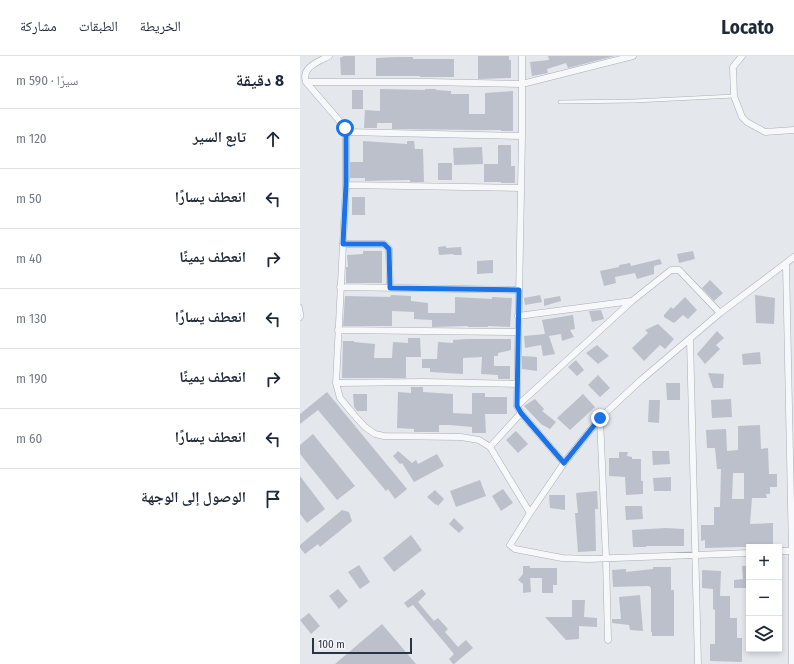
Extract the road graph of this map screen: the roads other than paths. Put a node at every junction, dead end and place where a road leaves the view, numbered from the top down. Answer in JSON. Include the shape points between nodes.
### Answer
{"nodes":[{"id":1,"x":329,"y":56,"type":"edge"},
{"id":2,"x":522,"y":56,"type":"edge"},
{"id":3,"x":633,"y":56,"type":"edge"},
{"id":4,"x":742,"y":56,"type":"edge"},
{"id":5,"x":306,"y":82,"type":"junction"},
{"id":6,"x":522,"y":84,"type":"junction"},
{"id":7,"x":734,"y":96,"type":"junction"},
{"id":8,"x":560,"y":102,"type":"dead end"},
{"id":9,"x":794,"y":130,"type":"edge"},
{"id":10,"x":346,"y":132,"type":"junction"},
{"id":11,"x":522,"y":136,"type":"junction"},
{"id":12,"x":346,"y":185,"type":"junction"},
{"id":13,"x":521,"y":188,"type":"junction"},
{"id":14,"x":343,"y":244,"type":"junction"},
{"id":15,"x":794,"y":257,"type":"edge"},
{"id":16,"x":786,"y":264,"type":"junction"},
{"id":17,"x":340,"y":287,"type":"junction"},
{"id":18,"x":390,"y":288,"type":"junction"},
{"id":19,"x":519,"y":290,"type":"junction"},
{"id":20,"x":632,"y":300,"type":"junction"},
{"id":21,"x":300,"y":306,"type":"edge"},
{"id":22,"x":720,"y":313,"type":"junction"},
{"id":23,"x":518,"y":316,"type":"junction"},
{"id":24,"x":300,"y":319,"type":"edge"},
{"id":25,"x":338,"y":330,"type":"junction"},
{"id":26,"x":518,"y":332,"type":"junction"},
{"id":27,"x":690,"y":339,"type":"junction"},
{"id":28,"x":336,"y":383,"type":"junction"},
{"id":29,"x":517,"y":384,"type":"junction"},
{"id":30,"x":517,"y":406,"type":"junction"},
{"id":31,"x":521,"y":413,"type":"junction"},
{"id":32,"x":600,"y":418,"type":"junction"},
{"id":33,"x":490,"y":447,"type":"junction"},
{"id":34,"x":564,"y":463,"type":"junction"},
{"id":35,"x":530,"y":513,"type":"junction"},
{"id":36,"x":782,"y":551,"type":"edge"},
{"id":37,"x":793,"y":551,"type":"edge"},
{"id":38,"x":746,"y":553,"type":"edge"},
{"id":39,"x":696,"y":555,"type":"junction"},
{"id":40,"x":606,"y":558,"type":"junction"},
{"id":41,"x":608,"y":640,"type":"dead end"},
{"id":42,"x":698,"y":664,"type":"edge"},
{"id":43,"x":792,"y":664,"type":"edge"}],
"edges":[{"from":1,"to":5,"type":"street","via":[[310,66],[306,71]]},
{"from":2,"to":6,"type":"street"},
{"from":3,"to":6,"type":"street"},
{"from":4,"to":7,"type":"street","via":[[733,67]]},
{"from":5,"to":6,"type":"street"},
{"from":5,"to":10,"type":"street","via":[[343,125]]},
{"from":6,"to":11,"type":"street"},
{"from":7,"to":8,"type":"lane"},
{"from":7,"to":9,"type":"street","via":[[742,117],[765,132]]},
{"from":10,"to":11,"type":"street"},
{"from":10,"to":12,"type":"street"},
{"from":11,"to":13,"type":"street"},
{"from":12,"to":13,"type":"street"},
{"from":12,"to":14,"type":"street"},
{"from":13,"to":19,"type":"street"},
{"from":14,"to":17,"type":"street"},
{"from":14,"to":18,"type":"street","via":[[388,246]]},
{"from":15,"to":16,"type":"street"},
{"from":16,"to":22,"type":"street"},
{"from":16,"to":37,"type":"street"},
{"from":17,"to":18,"type":"street"},
{"from":17,"to":25,"type":"street"},
{"from":18,"to":19,"type":"street"},
{"from":19,"to":23,"type":"street"},
{"from":20,"to":22,"type":"street","via":[[675,269],[679,270]]},
{"from":20,"to":23,"type":"street"},
{"from":20,"to":30,"type":"street"},
{"from":21,"to":24,"type":"lane"},
{"from":22,"to":27,"type":"street"},
{"from":23,"to":26,"type":"street"},
{"from":25,"to":26,"type":"street"},
{"from":25,"to":28,"type":"street"},
{"from":26,"to":29,"type":"street"},
{"from":27,"to":32,"type":"street"},
{"from":27,"to":39,"type":"street"},
{"from":28,"to":29,"type":"street"},
{"from":28,"to":33,"type":"street","via":[[340,398],[365,427],[375,434],[461,437],[479,440]]},
{"from":29,"to":30,"type":"street"},
{"from":30,"to":31,"type":"street"},
{"from":31,"to":33,"type":"street"},
{"from":31,"to":34,"type":"street"},
{"from":32,"to":34,"type":"street"},
{"from":32,"to":40,"type":"street"},
{"from":33,"to":35,"type":"street"},
{"from":34,"to":35,"type":"street"},
{"from":35,"to":40,"type":"street","via":[[510,545],[515,549],[562,558]]},
{"from":36,"to":37,"type":"street"},
{"from":37,"to":43,"type":"street"},
{"from":38,"to":39,"type":"street"},
{"from":39,"to":40,"type":"street"},
{"from":39,"to":42,"type":"street"},
{"from":40,"to":41,"type":"street"}]}
